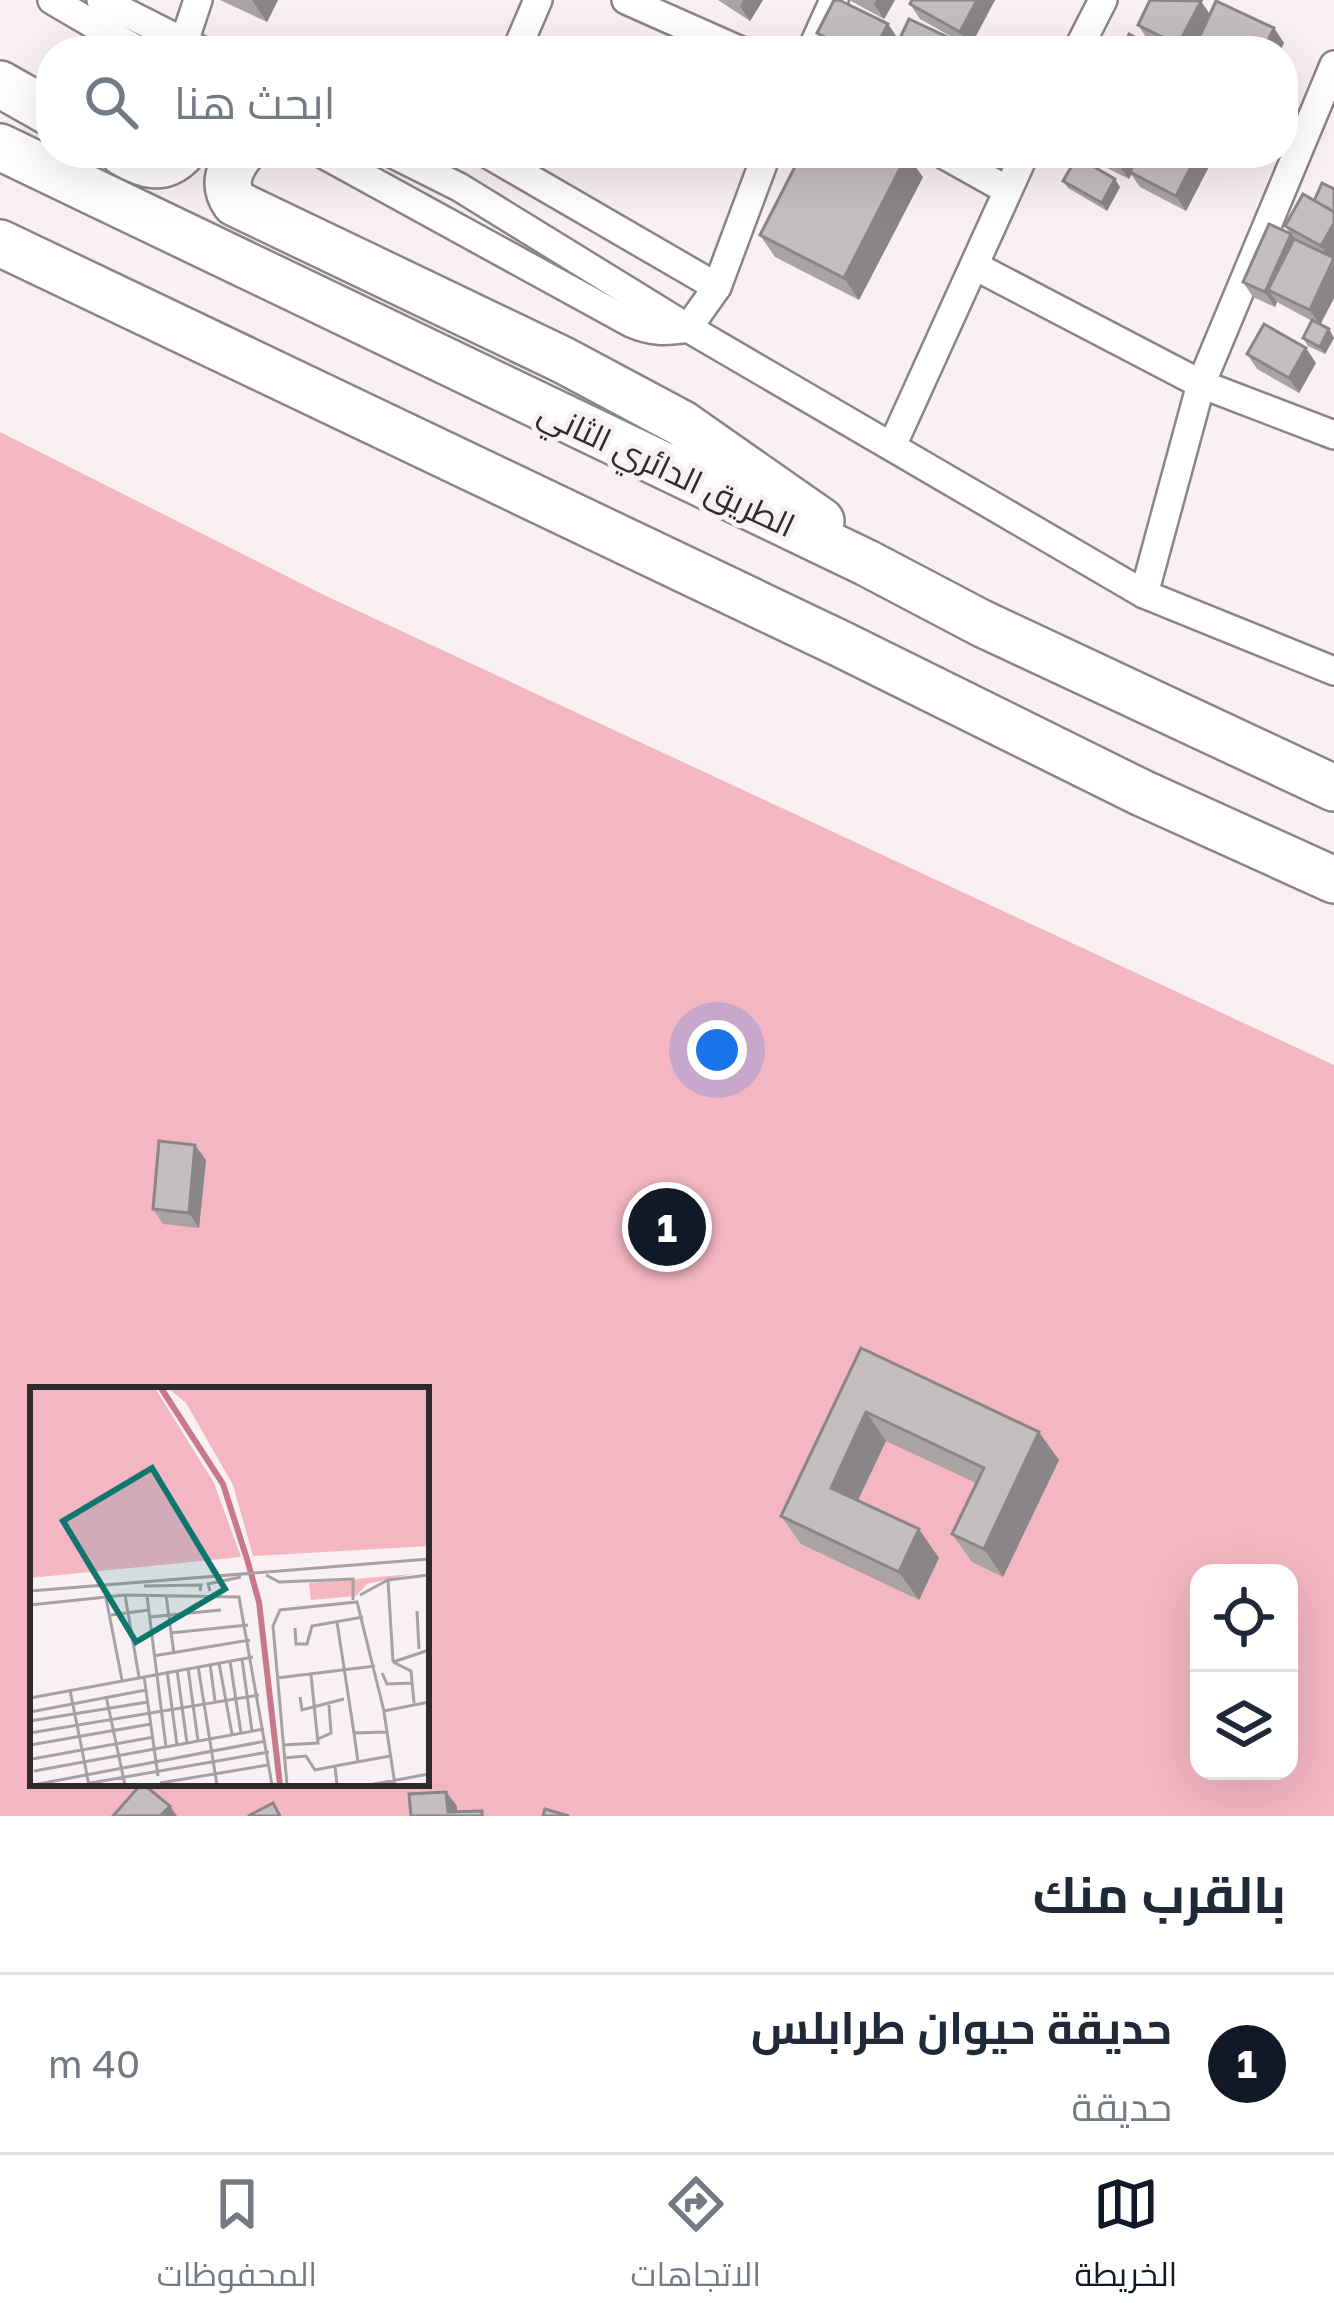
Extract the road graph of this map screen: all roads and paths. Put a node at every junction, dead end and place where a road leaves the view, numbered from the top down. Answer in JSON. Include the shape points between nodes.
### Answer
{"nodes":[{"id":1,"x":52,"y":0,"type":"edge"},
{"id":2,"x":100,"y":0,"type":"edge"},
{"id":3,"x":199,"y":0,"type":"edge"},
{"id":4,"x":538,"y":0,"type":"edge"},
{"id":5,"x":626,"y":0,"type":"edge"},
{"id":6,"x":833,"y":0,"type":"edge"},
{"id":7,"x":1103,"y":0,"type":"edge"},
{"id":8,"x":113,"y":36,"type":"edge"},
{"id":9,"x":167,"y":36,"type":"edge"},
{"id":10,"x":192,"y":36,"type":"edge"},
{"id":11,"x":522,"y":36,"type":"edge"},
{"id":12,"x":707,"y":36,"type":"edge"},
{"id":13,"x":817,"y":36,"type":"edge"},
{"id":14,"x":1085,"y":36,"type":"edge"},
{"id":15,"x":1334,"y":65,"type":"edge"},
{"id":16,"x":0,"y":84,"type":"edge"},
{"id":17,"x":36,"y":104,"type":"edge"},
{"id":18,"x":0,"y":146,"type":"edge"},
{"id":19,"x":1298,"y":151,"type":"edge"},
{"id":20,"x":36,"y":163,"type":"edge"},
{"id":21,"x":46,"y":168,"type":"edge"},
{"id":22,"x":233,"y":168,"type":"edge"},
{"id":23,"x":349,"y":168,"type":"edge"},
{"id":24,"x":421,"y":168,"type":"edge"},
{"id":25,"x":466,"y":168,"type":"edge"},
{"id":26,"x":512,"y":168,"type":"edge"},
{"id":27,"x":761,"y":168,"type":"edge"},
{"id":28,"x":967,"y":168,"type":"edge"},
{"id":29,"x":1017,"y":168,"type":"edge"},
{"id":30,"x":1291,"y":168,"type":"edge"},
{"id":31,"x":459,"y":187,"type":"junction"},
{"id":32,"x":1006,"y":190,"type":"junction"},
{"id":33,"x":0,"y":243,"type":"edge"},
{"id":34,"x":975,"y":266,"type":"junction"},
{"id":35,"x":717,"y":287,"type":"junction"},
{"id":36,"x":688,"y":328,"type":"junction"},
{"id":37,"x":1201,"y":384,"type":"junction"},
{"id":38,"x":1334,"y":435,"type":"edge"},
{"id":39,"x":892,"y":446,"type":"junction"},
{"id":40,"x":867,"y":563,"type":"junction"},
{"id":41,"x":1144,"y":593,"type":"junction"},
{"id":42,"x":1334,"y":671,"type":"edge"},
{"id":43,"x":1334,"y":788,"type":"edge"},
{"id":44,"x":1334,"y":880,"type":"edge"}],
"edges":[{"from":1,"to":8,"type":"street"},
{"from":2,"to":9,"type":"street"},
{"from":3,"to":10,"type":"street"},
{"from":4,"to":11,"type":"street"},
{"from":5,"to":12,"type":"street"},
{"from":6,"to":13,"type":"street"},
{"from":7,"to":14,"type":"street"},
{"from":15,"to":19,"type":"street"},
{"from":16,"to":17,"type":"highway"},
{"from":18,"to":20,"type":"highway","name":"الطريق الدائري الثاني"},
{"from":21,"to":40,"type":"highway","name":"الطريق الدائري الثاني"},
{"from":22,"to":40,"type":"highway","via":[[228,192],[235,203],[681,423],[806,507]]},
{"from":23,"to":36,"type":"street","via":[[649,331]]},
{"from":24,"to":31,"type":"street"},
{"from":25,"to":31,"type":"street"},
{"from":26,"to":35,"type":"street"},
{"from":27,"to":35,"type":"street"},
{"from":28,"to":32,"type":"street"},
{"from":29,"to":32,"type":"street"},
{"from":30,"to":37,"type":"street"},
{"from":31,"to":36,"type":"street"},
{"from":32,"to":34,"type":"street"},
{"from":33,"to":44,"type":"highway"},
{"from":34,"to":37,"type":"street"},
{"from":34,"to":39,"type":"street"},
{"from":35,"to":36,"type":"street"},
{"from":36,"to":39,"type":"street"},
{"from":37,"to":38,"type":"street"},
{"from":37,"to":41,"type":"street"},
{"from":39,"to":41,"type":"street"},
{"from":40,"to":43,"type":"highway","name":"الطريق الدائري الثاني"},
{"from":41,"to":42,"type":"street"}]}
